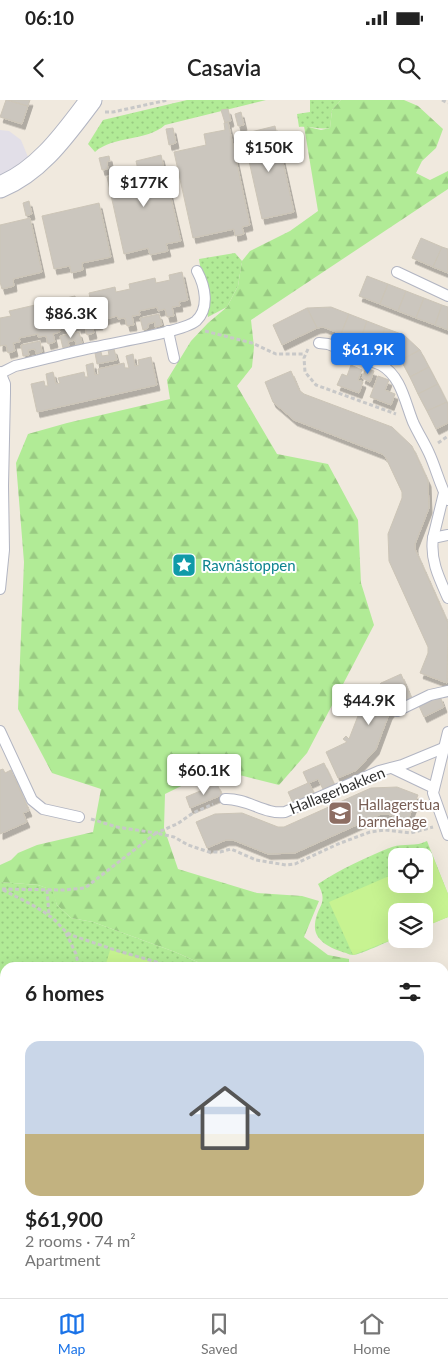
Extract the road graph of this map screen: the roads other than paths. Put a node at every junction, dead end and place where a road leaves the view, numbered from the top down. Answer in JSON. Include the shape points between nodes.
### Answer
{"nodes":[{"id":1,"x":81,"y":107,"type":"edge"},
{"id":2,"x":0,"y":187,"type":"edge"},
{"id":3,"x":197,"y":271,"type":"dead end"},
{"id":4,"x":397,"y":272,"type":"dead end"},
{"id":5,"x":448,"y":296,"type":"edge"},
{"id":6,"x":168,"y":331,"type":"junction"},
{"id":7,"x":319,"y":343,"type":"road end"},
{"id":8,"x":174,"y":358,"type":"dead end"},
{"id":9,"x":0,"y":373,"type":"edge"},
{"id":10,"x":446,"y":497,"type":"edge"},
{"id":11,"x":448,"y":535,"type":"edge"},
{"id":12,"x":433,"y":538,"type":"junction"},
{"id":13,"x":0,"y":589,"type":"edge"},
{"id":14,"x":448,"y":598,"type":"edge"},
{"id":15,"x":448,"y":691,"type":"edge"},
{"id":16,"x":397,"y":711,"type":"dead end"},
{"id":17,"x":0,"y":731,"type":"edge"},
{"id":18,"x":448,"y":732,"type":"edge"},
{"id":19,"x":446,"y":747,"type":"edge"},
{"id":20,"x":392,"y":768,"type":"junction"},
{"id":21,"x":434,"y":788,"type":"junction"},
{"id":22,"x":225,"y":799,"type":"road end"},
{"id":23,"x":79,"y":817,"type":"road end"},
{"id":24,"x":448,"y":836,"type":"edge"}],
"edges":[{"from":1,"to":2,"type":"street","via":[[52,150],[17,179]]},
{"from":3,"to":6,"type":"lane","via":[[203,286],[204,308],[194,323]]},
{"from":4,"to":5,"type":"lane"},
{"from":6,"to":8,"type":"lane"},
{"from":6,"to":9,"type":"lane","via":[[15,366]]},
{"from":7,"to":10,"type":"lane","via":[[387,368],[404,395]]},
{"from":9,"to":13,"type":"lane","via":[[6,392],[4,550]]},
{"from":10,"to":12,"type":"lane"},
{"from":11,"to":12,"type":"lane"},
{"from":12,"to":14,"type":"lane","via":[[435,568]]},
{"from":15,"to":16,"type":"lane","via":[[430,695]]},
{"from":17,"to":23,"type":"lane","via":[[32,800],[43,809]]},
{"from":18,"to":19,"type":"lane"},
{"from":19,"to":20,"type":"lane","name":"Hallagerbakken"},
{"from":19,"to":21,"type":"lane"},
{"from":20,"to":21,"type":"lane","name":"Hallagerbakken"},
{"from":20,"to":22,"type":"lane","name":"Hallagerbakken","via":[[281,812],[269,811],[247,801]]},
{"from":21,"to":24,"type":"lane","via":[[436,806]]}]}
